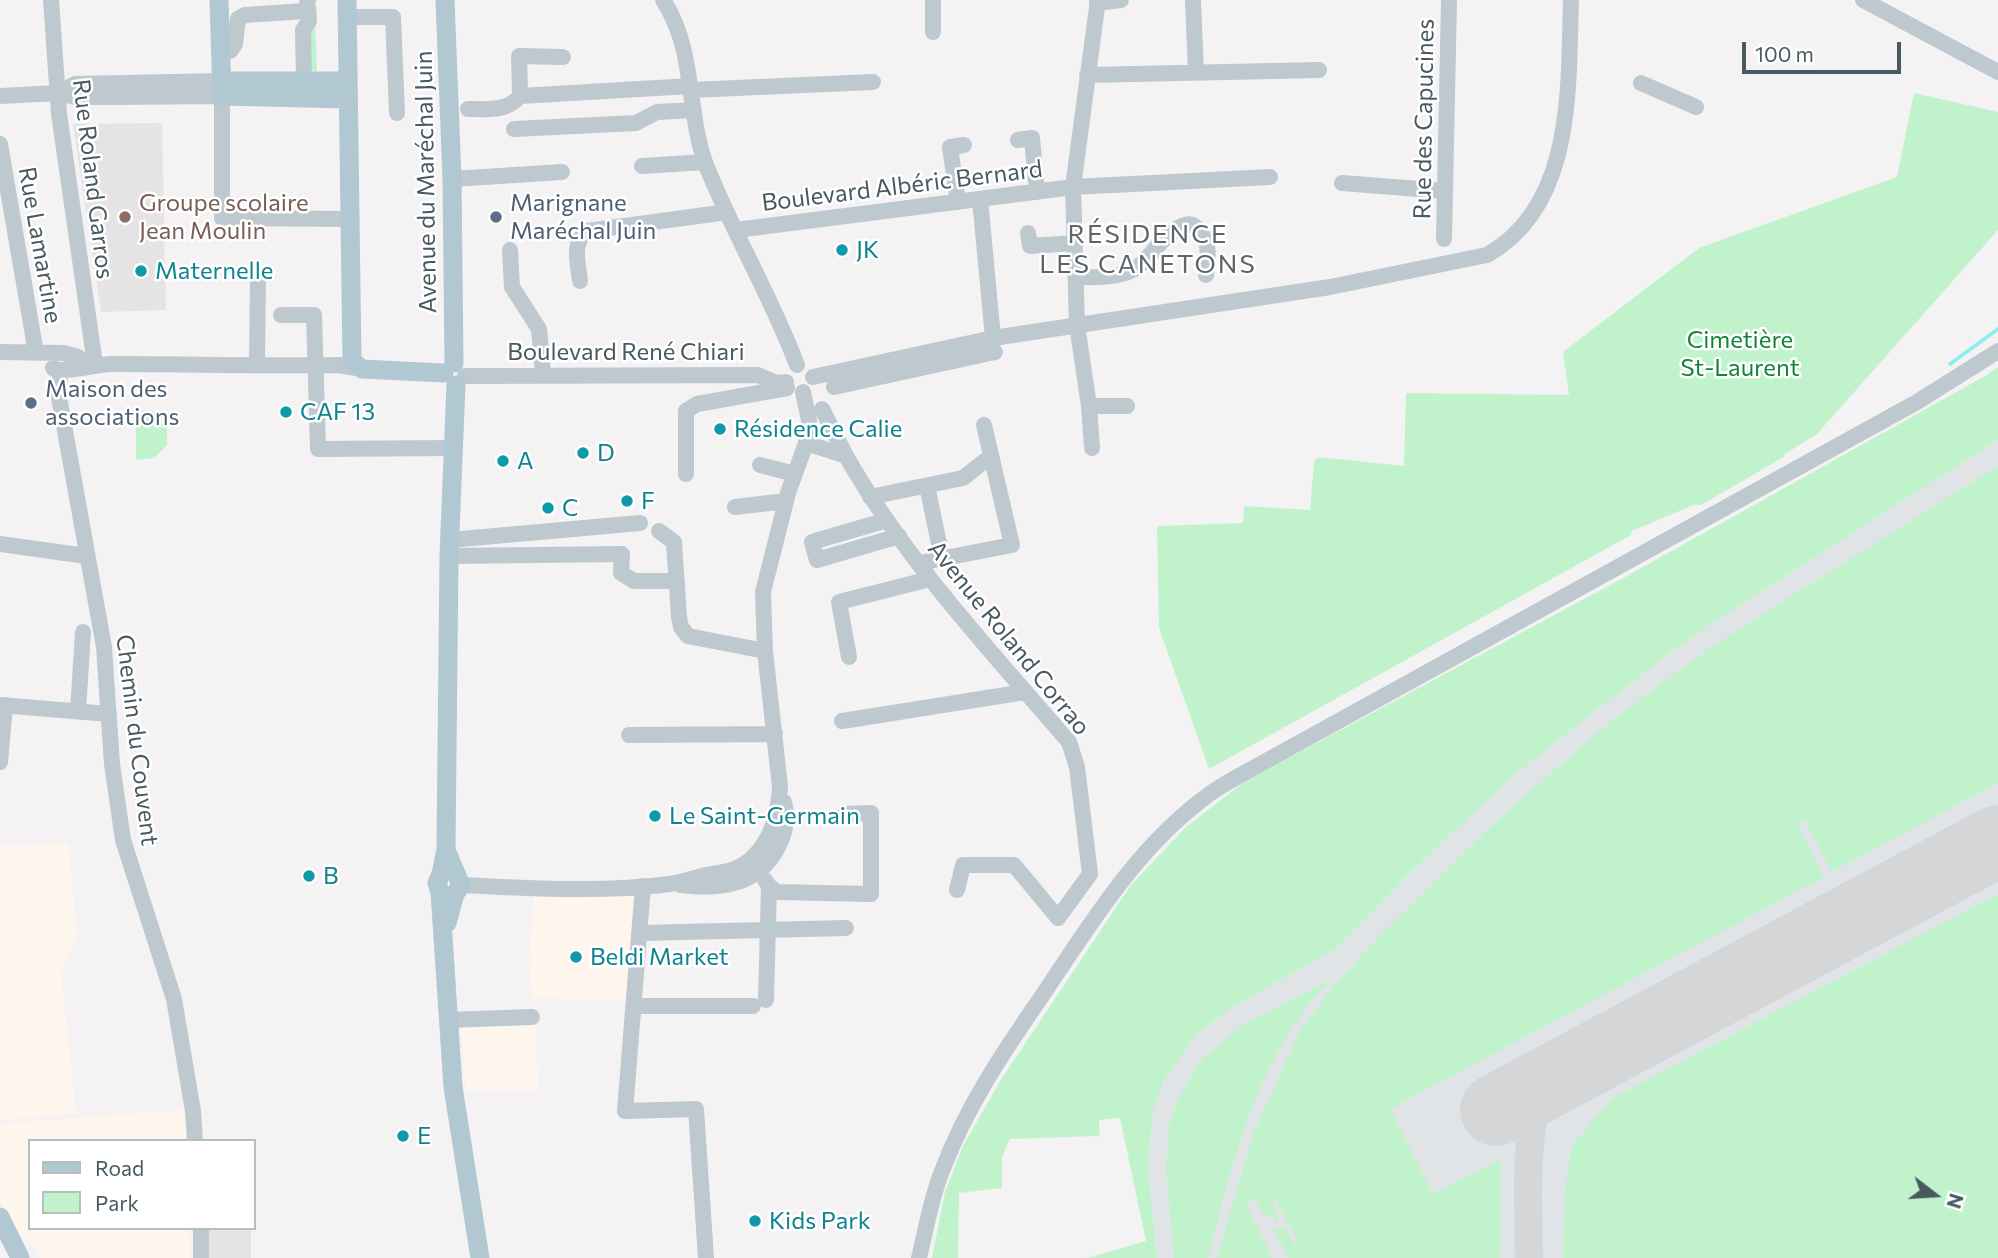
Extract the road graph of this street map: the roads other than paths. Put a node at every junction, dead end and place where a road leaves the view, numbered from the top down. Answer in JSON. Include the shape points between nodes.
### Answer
{"nodes":[{"id":1,"x":51,"y":0,"type":"edge"},
{"id":2,"x":219,"y":0,"type":"edge"},
{"id":3,"x":445,"y":0,"type":"edge"},
{"id":4,"x":663,"y":0,"type":"edge"},
{"id":5,"x":933,"y":0,"type":"edge"},
{"id":6,"x":1121,"y":0,"type":"edge"},
{"id":7,"x":1192,"y":0,"type":"edge"},
{"id":8,"x":1450,"y":0,"type":"edge"},
{"id":9,"x":1571,"y":0,"type":"edge"},
{"id":10,"x":1863,"y":0,"type":"edge"},
{"id":11,"x":1097,"y":1,"type":"edge"},
{"id":12,"x":1886,"y":5,"type":"edge"},
{"id":13,"x":304,"y":6,"type":"edge"},
{"id":14,"x":347,"y":9,"type":"edge"},
{"id":15,"x":393,"y":9,"type":"edge"},
{"id":16,"x":933,"y":32,"type":"dead end"},
{"id":17,"x":221,"y":53,"type":"junction"},
{"id":18,"x":563,"y":57,"type":"dead end"},
{"id":19,"x":1319,"y":70,"type":"dead end"},
{"id":20,"x":1998,"y":72,"type":"edge"},
{"id":21,"x":1196,"y":73,"type":"junction"},
{"id":22,"x":304,"y":74,"type":"junction"},
{"id":23,"x":1087,"y":75,"type":"junction"},
{"id":24,"x":873,"y":82,"type":"dead end"},
{"id":25,"x":1641,"y":83,"type":"dead end"},
{"id":26,"x":222,"y":88,"type":"junction"},
{"id":27,"x":691,"y":88,"type":"junction"},
{"id":28,"x":348,"y":90,"type":"junction"},
{"id":29,"x":59,"y":93,"type":"junction"},
{"id":30,"x":0,"y":96,"type":"edge"},
{"id":31,"x":520,"y":96,"type":"junction"},
{"id":32,"x":1696,"y":107,"type":"dead end"},
{"id":33,"x":468,"y":109,"type":"dead end"},
{"id":34,"x":694,"y":110,"type":"junction"},
{"id":35,"x":397,"y":113,"type":"dead end"},
{"id":36,"x":514,"y":129,"type":"dead end"},
{"id":37,"x":1018,"y":140,"type":"dead end"},
{"id":38,"x":0,"y":144,"type":"edge"},
{"id":39,"x":964,"y":145,"type":"dead end"},
{"id":40,"x":705,"y":162,"type":"junction"},
{"id":41,"x":642,"y":166,"type":"dead end"},
{"id":42,"x":562,"y":172,"type":"dead end"},
{"id":43,"x":1270,"y":177,"type":"dead end"},
{"id":44,"x":452,"y":179,"type":"junction"},
{"id":45,"x":1342,"y":183,"type":"dead end"},
{"id":46,"x":1073,"y":187,"type":"junction"},
{"id":47,"x":1445,"y":191,"type":"junction"},
{"id":48,"x":1037,"y":192,"type":"junction"},
{"id":49,"x":980,"y":199,"type":"junction"},
{"id":50,"x":958,"y":202,"type":"junction"},
{"id":51,"x":727,"y":212,"type":"junction"},
{"id":52,"x":349,"y":219,"type":"junction"},
{"id":53,"x":737,"y":230,"type":"junction"},
{"id":54,"x":1028,"y":233,"type":"dead end"},
{"id":55,"x":1444,"y":239,"type":"dead end"},
{"id":56,"x":1075,"y":243,"type":"junction"},
{"id":57,"x":510,"y":250,"type":"dead end"},
{"id":58,"x":1206,"y":275,"type":"dead end"},
{"id":59,"x":1076,"y":276,"type":"junction"},
{"id":60,"x":258,"y":277,"type":"dead end"},
{"id":61,"x":580,"y":281,"type":"dead end"},
{"id":62,"x":281,"y":315,"type":"dead end"},
{"id":63,"x":1077,"y":324,"type":"junction"},
{"id":64,"x":994,"y":345,"type":"junction"},
{"id":65,"x":1998,"y":351,"type":"edge"},
{"id":66,"x":0,"y":352,"type":"edge"},
{"id":67,"x":36,"y":353,"type":"junction"},
{"id":68,"x":60,"y":362,"type":"junction"},
{"id":69,"x":95,"y":363,"type":"junction"},
{"id":70,"x":911,"y":363,"type":"junction"},
{"id":71,"x":257,"y":364,"type":"junction"},
{"id":72,"x":315,"y":365,"type":"junction"},
{"id":73,"x":351,"y":365,"type":"junction"},
{"id":74,"x":797,"y":365,"type":"junction"},
{"id":75,"x":455,"y":374,"type":"junction"},
{"id":76,"x":542,"y":374,"type":"junction"},
{"id":77,"x":813,"y":377,"type":"junction"},
{"id":78,"x":793,"y":387,"type":"junction"},
{"id":79,"x":834,"y":387,"type":"dead end"},
{"id":80,"x":1089,"y":406,"type":"junction"},
{"id":81,"x":1127,"y":406,"type":"dead end"},
{"id":82,"x":821,"y":409,"type":"dead end"},
{"id":83,"x":984,"y":425,"type":"dead end"},
{"id":84,"x":806,"y":443,"type":"junction"},
{"id":85,"x":453,"y":448,"type":"junction"},
{"id":86,"x":1092,"y":448,"type":"dead end"},
{"id":87,"x":846,"y":456,"type":"junction"},
{"id":88,"x":991,"y":456,"type":"junction"},
{"id":89,"x":760,"y":465,"type":"dead end"},
{"id":90,"x":686,"y":474,"type":"dead end"},
{"id":91,"x":794,"y":474,"type":"junction"},
{"id":92,"x":927,"y":486,"type":"junction"},
{"id":93,"x":870,"y":498,"type":"junction"},
{"id":94,"x":786,"y":501,"type":"junction"},
{"id":95,"x":735,"y":507,"type":"dead end"},
{"id":96,"x":887,"y":520,"type":"junction"},
{"id":97,"x":640,"y":523,"type":"dead end"},
{"id":98,"x":659,"y":531,"type":"dead end"},
{"id":99,"x":899,"y":536,"type":"junction"},
{"id":100,"x":0,"y":544,"type":"edge"},
{"id":101,"x":449,"y":548,"type":"junction"},
{"id":102,"x":86,"y":556,"type":"junction"},
{"id":103,"x":942,"y":558,"type":"junction"},
{"id":104,"x":919,"y":563,"type":"junction"},
{"id":105,"x":930,"y":579,"type":"junction"},
{"id":106,"x":677,"y":581,"type":"junction"},
{"id":107,"x":83,"y":632,"type":"dead end"},
{"id":108,"x":765,"y":650,"type":"junction"},
{"id":109,"x":849,"y":657,"type":"dead end"},
{"id":110,"x":1025,"y":692,"type":"junction"},
{"id":111,"x":2,"y":705,"type":"edge"},
{"id":112,"x":78,"y":711,"type":"junction"},
{"id":113,"x":108,"y":714,"type":"junction"},
{"id":114,"x":842,"y":721,"type":"dead end"},
{"id":115,"x":775,"y":734,"type":"junction"},
{"id":116,"x":629,"y":735,"type":"dead end"},
{"id":117,"x":0,"y":762,"type":"edge"},
{"id":118,"x":780,"y":787,"type":"junction"},
{"id":119,"x":845,"y":814,"type":"dead end"},
{"id":120,"x":759,"y":872,"type":"junction"},
{"id":121,"x":451,"y":884,"type":"junction"},
{"id":122,"x":672,"y":884,"type":"junction"},
{"id":123,"x":643,"y":886,"type":"junction"},
{"id":124,"x":769,"y":886,"type":"junction"},
{"id":125,"x":957,"y":890,"type":"dead end"},
{"id":126,"x":846,"y":928,"type":"dead end"},
{"id":127,"x":768,"y":929,"type":"junction"},
{"id":128,"x":641,"y":933,"type":"junction"},
{"id":129,"x":635,"y":1006,"type":"junction"},
{"id":130,"x":532,"y":1017,"type":"dead end"},
{"id":131,"x":448,"y":1020,"type":"junction"},
{"id":132,"x":195,"y":1139,"type":"edge"},
{"id":133,"x":0,"y":1217,"type":"edge"},
{"id":134,"x":201,"y":1230,"type":"edge"},
{"id":135,"x":0,"y":1248,"type":"edge"},
{"id":136,"x":5,"y":1258,"type":"edge"},
{"id":137,"x":20,"y":1258,"type":"edge"},
{"id":138,"x":201,"y":1258,"type":"edge"},
{"id":139,"x":480,"y":1258,"type":"edge"},
{"id":140,"x":706,"y":1258,"type":"edge"},
{"id":141,"x":919,"y":1258,"type":"edge"}],
"edges":[{"from":1,"to":29,"type":"street","name":"Rue Roland Garros"},
{"from":2,"to":17,"type":"main road"},
{"from":3,"to":44,"type":"main road","name":"Avenue du Maréchal Juin"},
{"from":4,"to":27,"type":"street","via":[[677,24]]},
{"from":5,"to":16,"type":"street"},
{"from":6,"to":11,"type":"street"},
{"from":7,"to":21,"type":"street"},
{"from":8,"to":47,"type":"street","name":"Rue des Capucines"},
{"from":9,"to":63,"type":"street","via":[[1559,155],[1550,183],[1533,210],[1501,247],[1487,255],[1380,277]]},
{"from":10,"to":12,"type":"street"},
{"from":11,"to":23,"type":"street"},
{"from":12,"to":20,"type":"street"},
{"from":13,"to":17,"type":"street","via":[[245,15],[238,19],[235,44]]},
{"from":13,"to":22,"type":"street","via":[[309,21],[303,30]]},
{"from":14,"to":15,"type":"street"},
{"from":14,"to":28,"type":"main road"},
{"from":15,"to":35,"type":"street"},
{"from":17,"to":26,"type":"main road"},
{"from":18,"to":31,"type":"street","via":[[519,57]]},
{"from":19,"to":21,"type":"street"},
{"from":21,"to":23,"type":"street"},
{"from":22,"to":26,"type":"main road"},
{"from":22,"to":28,"type":"main road"},
{"from":23,"to":46,"type":"street"},
{"from":24,"to":27,"type":"street"},
{"from":25,"to":32,"type":"street"},
{"from":26,"to":28,"type":"main road"},
{"from":26,"to":29,"type":"street","via":[[111,97]]},
{"from":26,"to":52,"type":"street","via":[[222,218]]},
{"from":27,"to":31,"type":"street"},
{"from":27,"to":34,"type":"street"},
{"from":28,"to":52,"type":"main road"},
{"from":29,"to":30,"type":"street"},
{"from":29,"to":69,"type":"street","name":"Rue Roland Garros"},
{"from":31,"to":33,"type":"street","via":[[503,108]]},
{"from":34,"to":36,"type":"street","via":[[657,112],[636,124]]},
{"from":34,"to":40,"type":"street"},
{"from":37,"to":48,"type":"street","via":[[1032,138]]},
{"from":38,"to":67,"type":"street","name":"Rue Lamartine"},
{"from":39,"to":50,"type":"street","via":[[950,147]]},
{"from":40,"to":41,"type":"street"},
{"from":40,"to":51,"type":"street"},
{"from":42,"to":44,"type":"street"},
{"from":43,"to":46,"type":"street","name":"Boulevard Albéric Bernard"},
{"from":44,"to":75,"type":"main road","name":"Avenue du Maréchal Juin"},
{"from":45,"to":47,"type":"street"},
{"from":46,"to":48,"type":"street","name":"Boulevard Albéric Bernard"},
{"from":46,"to":56,"type":"street","name":"Boulevard Albéric Bernard"},
{"from":47,"to":55,"type":"street","name":"Rue des Capucines"},
{"from":48,"to":49,"type":"street","name":"Boulevard Albéric Bernard"},
{"from":49,"to":50,"type":"street","name":"Boulevard Albéric Bernard"},
{"from":49,"to":64,"type":"street"},
{"from":50,"to":53,"type":"street","name":"Boulevard Albéric Bernard"},
{"from":51,"to":53,"type":"street"},
{"from":51,"to":61,"type":"street","via":[[588,231],[577,244]]},
{"from":52,"to":73,"type":"main road"},
{"from":53,"to":74,"type":"street"},
{"from":54,"to":56,"type":"street","via":[[1030,246]]},
{"from":56,"to":59,"type":"street","name":"Boulevard Albéric Bernard"},
{"from":57,"to":76,"type":"street","via":[[512,287],[539,329]]},
{"from":58,"to":59,"type":"street","via":[[1208,246],[1193,225],[1187,225],[1173,230],[1145,261],[1125,273]]},
{"from":59,"to":63,"type":"street","name":"Boulevard Albéric Bernard"},
{"from":60,"to":71,"type":"street"},
{"from":62,"to":72,"type":"street","via":[[314,315]]},
{"from":63,"to":64,"type":"street"},
{"from":63,"to":80,"type":"street","name":"Boulevard Albéric Bernard"},
{"from":64,"to":70,"type":"street"},
{"from":65,"to":141,"type":"street","via":[[1917,402],[1259,765],[1188,811],[1117,886],[1000,1057],[941,1173]]},
{"from":66,"to":67,"type":"street"},
{"from":67,"to":68,"type":"street"},
{"from":68,"to":69,"type":"street"},
{"from":68,"to":102,"type":"street","name":"Chemin du Couvent","via":[[58,392]]},
{"from":69,"to":71,"type":"street"},
{"from":70,"to":77,"type":"street"},
{"from":70,"to":79,"type":"street"},
{"from":71,"to":72,"type":"street"},
{"from":72,"to":73,"type":"street"},
{"from":72,"to":85,"type":"street","via":[[318,449]]},
{"from":73,"to":75,"type":"main road","via":[[417,363]]},
{"from":74,"to":77,"type":"street","via":[[806,366]]},
{"from":74,"to":78,"type":"street","via":[[789,370]]},
{"from":75,"to":76,"type":"street","name":"Boulevard René Chiari"},
{"from":75,"to":85,"type":"main road","name":"Avenue du Maréchal Juin"},
{"from":76,"to":78,"type":"street","name":"Boulevard René Chiari","via":[[758,375]]},
{"from":77,"to":78,"type":"street","via":[[812,385]]},
{"from":78,"to":84,"type":"street","via":[[809,420]]},
{"from":78,"to":90,"type":"street","via":[[697,404],[686,411]]},
{"from":80,"to":81,"type":"street"},
{"from":80,"to":86,"type":"street","name":"Boulevard Albéric Bernard"},
{"from":82,"to":87,"type":"street","name":"Avenue Roland Corrao"},
{"from":83,"to":88,"type":"street"},
{"from":84,"to":87,"type":"street"},
{"from":84,"to":91,"type":"street"},
{"from":85,"to":101,"type":"main road","name":"Avenue du Maréchal Juin"},
{"from":87,"to":93,"type":"street","name":"Avenue Roland Corrao"},
{"from":88,"to":92,"type":"street","via":[[963,478]]},
{"from":88,"to":103,"type":"street","via":[[1012,545]]},
{"from":89,"to":91,"type":"street"},
{"from":91,"to":94,"type":"street"},
{"from":92,"to":93,"type":"street"},
{"from":92,"to":103,"type":"street"},
{"from":93,"to":96,"type":"street","name":"Avenue Roland Corrao"},
{"from":94,"to":95,"type":"street"},
{"from":94,"to":108,"type":"street","via":[[764,592]]},
{"from":96,"to":99,"type":"street","name":"Avenue Roland Corrao"},
{"from":96,"to":99,"type":"street","via":[[812,542],[817,560]]},
{"from":97,"to":101,"type":"street"},
{"from":98,"to":106,"type":"street","via":[[674,542]]},
{"from":99,"to":104,"type":"street","name":"Avenue Roland Corrao"},
{"from":100,"to":102,"type":"street"},
{"from":101,"to":106,"type":"street","via":[[622,554],[621,573],[634,581]]},
{"from":101,"to":121,"type":"main road","name":"Avenue du Maréchal Juin","via":[[446,849]]},
{"from":102,"to":113,"type":"street","name":"Chemin du Couvent","via":[[104,647]]},
{"from":103,"to":104,"type":"street"},
{"from":104,"to":105,"type":"street","name":"Avenue Roland Corrao"},
{"from":105,"to":109,"type":"street","via":[[839,603]]},
{"from":105,"to":110,"type":"street","name":"Avenue Roland Corrao"},
{"from":106,"to":108,"type":"street","via":[[681,627],[688,636]]},
{"from":107,"to":112,"type":"street"},
{"from":108,"to":115,"type":"street"},
{"from":110,"to":114,"type":"street"},
{"from":110,"to":125,"type":"street","name":"Avenue Roland Corrao","via":[[1069,742],[1077,766],[1090,874],[1058,918],[1014,865],[963,865]]},
{"from":111,"to":112,"type":"street"},
{"from":111,"to":117,"type":"street"},
{"from":112,"to":113,"type":"street"},
{"from":113,"to":132,"type":"street","name":"Chemin du Couvent","via":[[122,840],[174,999]]},
{"from":115,"to":116,"type":"street"},
{"from":115,"to":118,"type":"street"},
{"from":118,"to":120,"type":"street","via":[[785,831],[775,855]]},
{"from":118,"to":122,"type":"street","via":[[773,828],[750,860],[729,872]]},
{"from":119,"to":124,"type":"street","via":[[871,813],[871,894],[777,892]]},
{"from":120,"to":122,"type":"street","via":[[727,886]]},
{"from":120,"to":124,"type":"street"},
{"from":121,"to":123,"type":"street","via":[[543,889]]},
{"from":121,"to":131,"type":"main road","via":[[443,940]]},
{"from":122,"to":123,"type":"street"},
{"from":123,"to":128,"type":"street"},
{"from":124,"to":127,"type":"street"},
{"from":126,"to":127,"type":"street"},
{"from":127,"to":128,"type":"street"},
{"from":127,"to":129,"type":"street","via":[[760,1003]]},
{"from":128,"to":129,"type":"street"},
{"from":129,"to":140,"type":"street","via":[[625,1111],[696,1109]]},
{"from":130,"to":131,"type":"street"},
{"from":131,"to":139,"type":"main road","via":[[453,1087]]},
{"from":133,"to":137,"type":"main road"},
{"from":134,"to":138,"type":"street"},
{"from":135,"to":136,"type":"main road"}]}
